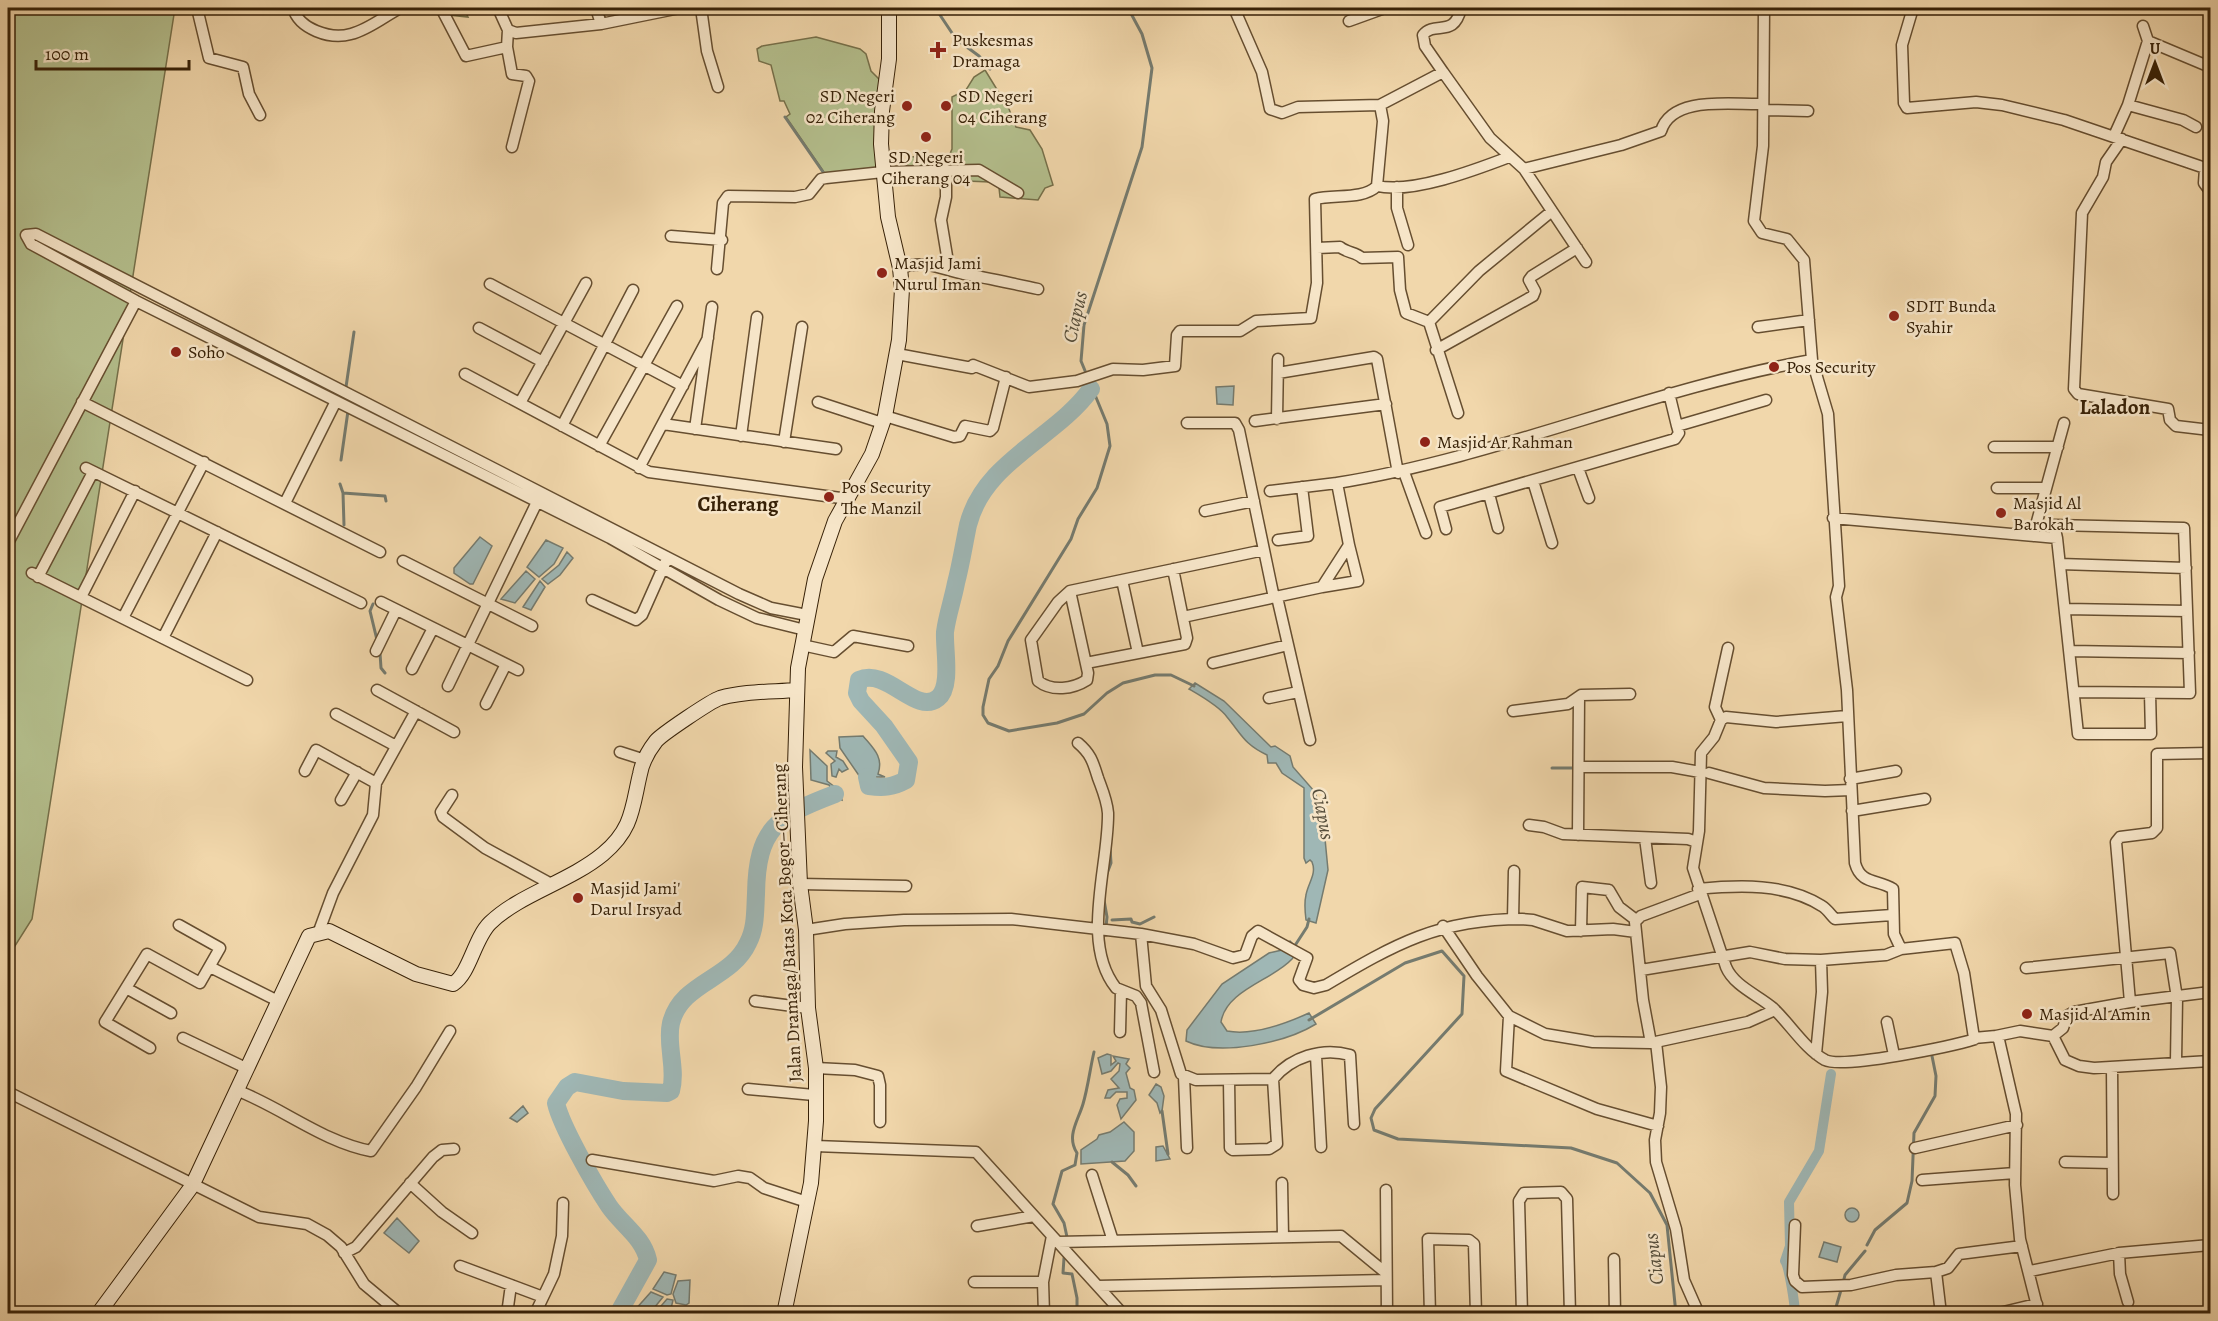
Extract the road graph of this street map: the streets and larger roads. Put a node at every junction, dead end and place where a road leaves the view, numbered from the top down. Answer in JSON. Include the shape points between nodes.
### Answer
{"nodes":[{"id":1,"x":197,"y":8,"type":"edge"},
{"id":2,"x":293,"y":8,"type":"edge"},
{"id":3,"x":400,"y":8,"type":"edge"},
{"id":4,"x":441,"y":8,"type":"edge"},
{"id":5,"x":498,"y":8,"type":"edge"},
{"id":6,"x":596,"y":8,"type":"edge"},
{"id":7,"x":680,"y":8,"type":"edge"},
{"id":8,"x":700,"y":8,"type":"edge"},
{"id":9,"x":889,"y":8,"type":"edge"},
{"id":10,"x":1234,"y":8,"type":"edge"},
{"id":11,"x":1384,"y":8,"type":"edge"},
{"id":12,"x":1461,"y":8,"type":"edge"},
{"id":13,"x":1764,"y":8,"type":"edge"},
{"id":14,"x":1913,"y":8,"type":"edge"},
{"id":15,"x":1349,"y":21,"type":"dead end"},
{"id":16,"x":602,"y":24,"type":"junction"},
{"id":17,"x":2143,"y":26,"type":"dead end"},
{"id":18,"x":508,"y":30,"type":"junction"},
{"id":19,"x":2148,"y":41,"type":"junction"},
{"id":20,"x":507,"y":47,"type":"junction"},
{"id":21,"x":2211,"y":67,"type":"edge"},
{"id":22,"x":1443,"y":72,"type":"junction"},
{"id":23,"x":718,"y":87,"type":"dead end"},
{"id":24,"x":1380,"y":105,"type":"junction"},
{"id":25,"x":2128,"y":105,"type":"junction"},
{"id":26,"x":1764,"y":107,"type":"junction"},
{"id":27,"x":1808,"y":111,"type":"dead end"},
{"id":28,"x":260,"y":115,"type":"dead end"},
{"id":29,"x":2196,"y":127,"type":"dead end"},
{"id":30,"x":2118,"y":138,"type":"junction"},
{"id":31,"x":512,"y":147,"type":"dead end"},
{"id":32,"x":1509,"y":157,"type":"junction"},
{"id":33,"x":1524,"y":169,"type":"junction"},
{"id":34,"x":946,"y":170,"type":"junction"},
{"id":35,"x":883,"y":172,"type":"junction"},
{"id":36,"x":1377,"y":186,"type":"junction"},
{"id":37,"x":1397,"y":187,"type":"junction"},
{"id":38,"x":2211,"y":191,"type":"edge"},
{"id":39,"x":1018,"y":193,"type":"dead end"},
{"id":40,"x":1552,"y":211,"type":"junction"},
{"id":41,"x":671,"y":236,"type":"dead end"},
{"id":42,"x":722,"y":240,"type":"junction"},
{"id":43,"x":1408,"y":245,"type":"dead end"},
{"id":44,"x":1317,"y":248,"type":"junction"},
{"id":45,"x":1577,"y":248,"type":"junction"},
{"id":46,"x":1586,"y":262,"type":"dead end"},
{"id":47,"x":900,"y":268,"type":"junction"},
{"id":48,"x":949,"y":268,"type":"junction"},
{"id":49,"x":717,"y":269,"type":"dead end"},
{"id":50,"x":586,"y":283,"type":"dead end"},
{"id":51,"x":490,"y":284,"type":"dead end"},
{"id":52,"x":1038,"y":289,"type":"dead end"},
{"id":53,"x":633,"y":290,"type":"dead end"},
{"id":54,"x":136,"y":302,"type":"junction"},
{"id":55,"x":677,"y":306,"type":"dead end"},
{"id":56,"x":712,"y":307,"type":"dead end"},
{"id":57,"x":757,"y":317,"type":"dead end"},
{"id":58,"x":1809,"y":320,"type":"junction"},
{"id":59,"x":1429,"y":322,"type":"junction"},
{"id":60,"x":564,"y":323,"type":"junction"},
{"id":61,"x":802,"y":327,"type":"dead end"},
{"id":62,"x":1758,"y":327,"type":"dead end"},
{"id":63,"x":479,"y":328,"type":"dead end"},
{"id":64,"x":708,"y":338,"type":"junction"},
{"id":65,"x":605,"y":345,"type":"junction"},
{"id":66,"x":1436,"y":350,"type":"junction"},
{"id":67,"x":897,"y":354,"type":"junction"},
{"id":68,"x":1278,"y":359,"type":"dead end"},
{"id":69,"x":1812,"y":360,"type":"junction"},
{"id":70,"x":543,"y":362,"type":"junction"},
{"id":71,"x":644,"y":365,"type":"junction"},
{"id":72,"x":1278,"y":373,"type":"junction"},
{"id":73,"x":465,"y":374,"type":"dead end"},
{"id":74,"x":1006,"y":377,"type":"junction"},
{"id":75,"x":683,"y":386,"type":"junction"},
{"id":76,"x":1669,"y":393,"type":"junction"},
{"id":77,"x":1767,"y":400,"type":"dead end"},
{"id":78,"x":336,"y":401,"type":"junction"},
{"id":79,"x":82,"y":402,"type":"junction"},
{"id":80,"x":818,"y":402,"type":"dead end"},
{"id":81,"x":520,"y":403,"type":"junction"},
{"id":82,"x":1386,"y":405,"type":"junction"},
{"id":83,"x":1458,"y":413,"type":"dead end"},
{"id":84,"x":1277,"y":419,"type":"junction"},
{"id":85,"x":883,"y":420,"type":"junction"},
{"id":86,"x":1255,"y":422,"type":"dead end"},
{"id":87,"x":1187,"y":423,"type":"dead end"},
{"id":88,"x":2064,"y":423,"type":"dead end"},
{"id":89,"x":663,"y":424,"type":"junction"},
{"id":90,"x":562,"y":426,"type":"junction"},
{"id":91,"x":1677,"y":426,"type":"junction"},
{"id":92,"x":695,"y":429,"type":"junction"},
{"id":93,"x":2211,"y":430,"type":"edge"},
{"id":94,"x":741,"y":436,"type":"junction"},
{"id":95,"x":784,"y":442,"type":"junction"},
{"id":96,"x":599,"y":446,"type":"junction"},
{"id":97,"x":1994,"y":447,"type":"dead end"},
{"id":98,"x":2058,"y":447,"type":"junction"},
{"id":99,"x":836,"y":449,"type":"dead end"},
{"id":100,"x":204,"y":462,"type":"junction"},
{"id":101,"x":639,"y":468,"type":"junction"},
{"id":102,"x":1578,"y":468,"type":"junction"},
{"id":103,"x":1401,"y":472,"type":"junction"},
{"id":104,"x":1533,"y":481,"type":"junction"},
{"id":105,"x":1336,"y":483,"type":"junction"},
{"id":106,"x":1302,"y":488,"type":"junction"},
{"id":107,"x":2046,"y":488,"type":"junction"},
{"id":108,"x":1997,"y":489,"type":"dead end"},
{"id":109,"x":135,"y":491,"type":"junction"},
{"id":110,"x":1270,"y":491,"type":"dead end"},
{"id":111,"x":1489,"y":494,"type":"junction"},
{"id":112,"x":1589,"y":498,"type":"dead end"},
{"id":113,"x":848,"y":499,"type":"junction"},
{"id":114,"x":1254,"y":501,"type":"junction"},
{"id":115,"x":537,"y":502,"type":"junction"},
{"id":116,"x":285,"y":503,"type":"junction"},
{"id":117,"x":1206,"y":511,"type":"dead end"},
{"id":118,"x":177,"y":512,"type":"junction"},
{"id":119,"x":1833,"y":518,"type":"junction"},
{"id":120,"x":2036,"y":524,"type":"junction"},
{"id":121,"x":2054,"y":525,"type":"junction"},
{"id":122,"x":1498,"y":528,"type":"dead end"},
{"id":123,"x":1446,"y":529,"type":"dead end"},
{"id":124,"x":217,"y":532,"type":"junction"},
{"id":125,"x":1426,"y":533,"type":"dead end"},
{"id":126,"x":2033,"y":536,"type":"junction"},
{"id":127,"x":2057,"y":538,"type":"junction"},
{"id":128,"x":1278,"y":540,"type":"dead end"},
{"id":129,"x":8,"y":543,"type":"edge"},
{"id":130,"x":1552,"y":543,"type":"dead end"},
{"id":131,"x":1349,"y":545,"type":"junction"},
{"id":132,"x":1264,"y":550,"type":"junction"},
{"id":133,"x":380,"y":552,"type":"dead end"},
{"id":134,"x":669,"y":556,"type":"junction"},
{"id":135,"x":403,"y":561,"type":"dead end"},
{"id":136,"x":2060,"y":564,"type":"junction"},
{"id":137,"x":663,"y":566,"type":"junction"},
{"id":138,"x":2186,"y":568,"type":"junction"},
{"id":139,"x":1173,"y":569,"type":"junction"},
{"id":140,"x":1122,"y":580,"type":"junction"},
{"id":141,"x":1322,"y":587,"type":"junction"},
{"id":142,"x":1070,"y":591,"type":"junction"},
{"id":143,"x":81,"y":597,"type":"junction"},
{"id":144,"x":1275,"y":597,"type":"junction"},
{"id":145,"x":592,"y":600,"type":"dead end"},
{"id":146,"x":381,"y":602,"type":"dead end"},
{"id":147,"x":361,"y":603,"type":"dead end"},
{"id":148,"x":488,"y":604,"type":"junction"},
{"id":149,"x":396,"y":609,"type":"junction"},
{"id":150,"x":2066,"y":609,"type":"junction"},
{"id":151,"x":781,"y":611,"type":"junction"},
{"id":152,"x":2187,"y":611,"type":"junction"},
{"id":153,"x":807,"y":615,"type":"junction"},
{"id":154,"x":1183,"y":617,"type":"junction"},
{"id":155,"x":123,"y":618,"type":"junction"},
{"id":156,"x":776,"y":624,"type":"junction"},
{"id":157,"x":532,"y":626,"type":"dead end"},
{"id":158,"x":433,"y":628,"type":"junction"},
{"id":159,"x":805,"y":630,"type":"junction"},
{"id":160,"x":163,"y":638,"type":"junction"},
{"id":161,"x":468,"y":645,"type":"junction"},
{"id":162,"x":802,"y":645,"type":"junction"},
{"id":163,"x":1288,"y":645,"type":"junction"},
{"id":164,"x":908,"y":646,"type":"dead end"},
{"id":165,"x":1728,"y":648,"type":"dead end"},
{"id":166,"x":376,"y":651,"type":"dead end"},
{"id":167,"x":2070,"y":651,"type":"junction"},
{"id":168,"x":2189,"y":652,"type":"junction"},
{"id":169,"x":1138,"y":653,"type":"junction"},
{"id":170,"x":1086,"y":663,"type":"junction"},
{"id":171,"x":1213,"y":663,"type":"dead end"},
{"id":172,"x":506,"y":664,"type":"junction"},
{"id":173,"x":412,"y":669,"type":"dead end"},
{"id":174,"x":518,"y":670,"type":"dead end"},
{"id":175,"x":247,"y":680,"type":"dead end"},
{"id":176,"x":448,"y":686,"type":"dead end"},
{"id":177,"x":377,"y":690,"type":"dead end"},
{"id":178,"x":797,"y":690,"type":"junction"},
{"id":179,"x":1298,"y":692,"type":"junction"},
{"id":180,"x":2074,"y":692,"type":"junction"},
{"id":181,"x":2150,"y":693,"type":"junction"},
{"id":182,"x":1630,"y":694,"type":"dead end"},
{"id":183,"x":1579,"y":697,"type":"junction"},
{"id":184,"x":1269,"y":698,"type":"dead end"},
{"id":185,"x":486,"y":704,"type":"dead end"},
{"id":186,"x":416,"y":711,"type":"junction"},
{"id":187,"x":1513,"y":711,"type":"dead end"},
{"id":188,"x":336,"y":714,"type":"dead end"},
{"id":189,"x":1847,"y":716,"type":"junction"},
{"id":190,"x":1721,"y":720,"type":"junction"},
{"id":191,"x":454,"y":732,"type":"dead end"},
{"id":192,"x":1310,"y":740,"type":"dead end"},
{"id":193,"x":1078,"y":743,"type":"dead end"},
{"id":194,"x":396,"y":746,"type":"junction"},
{"id":195,"x":620,"y":752,"type":"dead end"},
{"id":196,"x":2211,"y":753,"type":"edge"},
{"id":197,"x":645,"y":760,"type":"junction"},
{"id":198,"x":1580,"y":767,"type":"junction"},
{"id":199,"x":304,"y":771,"type":"dead end"},
{"id":200,"x":1896,"y":771,"type":"dead end"},
{"id":201,"x":357,"y":772,"type":"junction"},
{"id":202,"x":1705,"y":772,"type":"junction"},
{"id":203,"x":376,"y":783,"type":"junction"},
{"id":204,"x":1851,"y":784,"type":"junction"},
{"id":205,"x":452,"y":795,"type":"dead end"},
{"id":206,"x":1924,"y":799,"type":"dead end"},
{"id":207,"x":341,"y":800,"type":"dead end"},
{"id":208,"x":1852,"y":811,"type":"junction"},
{"id":209,"x":1529,"y":825,"type":"dead end"},
{"id":210,"x":1578,"y":835,"type":"junction"},
{"id":211,"x":1646,"y":838,"type":"junction"},
{"id":212,"x":1697,"y":842,"type":"junction"},
{"id":213,"x":1514,"y":871,"type":"dead end"},
{"id":214,"x":1651,"y":883,"type":"dead end"},
{"id":215,"x":800,"y":884,"type":"junction"},
{"id":216,"x":553,"y":885,"type":"junction"},
{"id":217,"x":906,"y":886,"type":"dead end"},
{"id":218,"x":1699,"y":892,"type":"junction"},
{"id":219,"x":1892,"y":915,"type":"junction"},
{"id":220,"x":1513,"y":919,"type":"junction"},
{"id":221,"x":1636,"y":920,"type":"junction"},
{"id":222,"x":179,"y":925,"type":"dead end"},
{"id":223,"x":1443,"y":926,"type":"junction"},
{"id":224,"x":1098,"y":929,"type":"junction"},
{"id":225,"x":806,"y":930,"type":"junction"},
{"id":226,"x":319,"y":931,"type":"junction"},
{"id":227,"x":1581,"y":931,"type":"junction"},
{"id":228,"x":1636,"y":932,"type":"junction"},
{"id":229,"x":1141,"y":934,"type":"junction"},
{"id":230,"x":1901,"y":949,"type":"junction"},
{"id":231,"x":1723,"y":957,"type":"junction"},
{"id":232,"x":2127,"y":957,"type":"junction"},
{"id":233,"x":1821,"y":960,"type":"junction"},
{"id":234,"x":210,"y":967,"type":"junction"},
{"id":235,"x":2026,"y":968,"type":"dead end"},
{"id":236,"x":1641,"y":970,"type":"junction"},
{"id":237,"x":126,"y":988,"type":"junction"},
{"id":238,"x":1121,"y":992,"type":"junction"},
{"id":239,"x":2211,"y":992,"type":"edge"},
{"id":240,"x":2177,"y":998,"type":"junction"},
{"id":241,"x":755,"y":1000,"type":"dead end"},
{"id":242,"x":278,"y":1001,"type":"junction"},
{"id":243,"x":2130,"y":1002,"type":"junction"},
{"id":244,"x":808,"y":1008,"type":"junction"},
{"id":245,"x":1775,"y":1010,"type":"junction"},
{"id":246,"x":171,"y":1013,"type":"dead end"},
{"id":247,"x":1509,"y":1017,"type":"junction"},
{"id":248,"x":1887,"y":1022,"type":"dead end"},
{"id":249,"x":450,"y":1031,"type":"dead end"},
{"id":250,"x":1120,"y":1032,"type":"dead end"},
{"id":251,"x":1996,"y":1036,"type":"junction"},
{"id":252,"x":2053,"y":1036,"type":"junction"},
{"id":253,"x":183,"y":1038,"type":"dead end"},
{"id":254,"x":1975,"y":1039,"type":"junction"},
{"id":255,"x":1654,"y":1043,"type":"junction"},
{"id":256,"x":150,"y":1048,"type":"dead end"},
{"id":257,"x":1816,"y":1054,"type":"junction"},
{"id":258,"x":1894,"y":1055,"type":"junction"},
{"id":259,"x":1316,"y":1056,"type":"junction"},
{"id":260,"x":2211,"y":1061,"type":"edge"},
{"id":261,"x":2176,"y":1062,"type":"junction"},
{"id":262,"x":2112,"y":1067,"type":"junction"},
{"id":263,"x":246,"y":1068,"type":"junction"},
{"id":264,"x":816,"y":1068,"type":"junction"},
{"id":265,"x":1154,"y":1072,"type":"dead end"},
{"id":266,"x":1184,"y":1077,"type":"junction"},
{"id":267,"x":1273,"y":1079,"type":"junction"},
{"id":268,"x":1229,"y":1080,"type":"junction"},
{"id":269,"x":747,"y":1089,"type":"dead end"},
{"id":270,"x":236,"y":1090,"type":"junction"},
{"id":271,"x":8,"y":1092,"type":"edge"},
{"id":272,"x":814,"y":1095,"type":"junction"},
{"id":273,"x":880,"y":1122,"type":"dead end"},
{"id":274,"x":1354,"y":1124,"type":"dead end"},
{"id":275,"x":2017,"y":1125,"type":"junction"},
{"id":276,"x":1658,"y":1126,"type":"junction"},
{"id":277,"x":815,"y":1146,"type":"junction"},
{"id":278,"x":1321,"y":1147,"type":"dead end"},
{"id":279,"x":1187,"y":1148,"type":"dead end"},
{"id":280,"x":1915,"y":1148,"type":"dead end"},
{"id":281,"x":454,"y":1149,"type":"dead end"},
{"id":282,"x":592,"y":1160,"type":"dead end"},
{"id":283,"x":2065,"y":1162,"type":"dead end"},
{"id":284,"x":2112,"y":1163,"type":"junction"},
{"id":285,"x":2015,"y":1173,"type":"junction"},
{"id":286,"x":1092,"y":1175,"type":"dead end"},
{"id":287,"x":1922,"y":1180,"type":"dead end"},
{"id":288,"x":410,"y":1183,"type":"junction"},
{"id":289,"x":1282,"y":1183,"type":"dead end"},
{"id":290,"x":192,"y":1186,"type":"junction"},
{"id":291,"x":1386,"y":1190,"type":"dead end"},
{"id":292,"x":2113,"y":1194,"type":"dead end"},
{"id":293,"x":807,"y":1202,"type":"junction"},
{"id":294,"x":563,"y":1203,"type":"dead end"},
{"id":295,"x":1034,"y":1216,"type":"junction"},
{"id":296,"x":1795,"y":1225,"type":"dead end"},
{"id":297,"x":977,"y":1226,"type":"dead end"},
{"id":298,"x":472,"y":1233,"type":"dead end"},
{"id":299,"x":1283,"y":1237,"type":"junction"},
{"id":300,"x":1055,"y":1239,"type":"junction"},
{"id":301,"x":1113,"y":1241,"type":"junction"},
{"id":302,"x":2211,"y":1245,"type":"edge"},
{"id":303,"x":2022,"y":1246,"type":"junction"},
{"id":304,"x":344,"y":1253,"type":"junction"},
{"id":305,"x":2119,"y":1253,"type":"junction"},
{"id":306,"x":1614,"y":1259,"type":"dead end"},
{"id":307,"x":460,"y":1266,"type":"dead end"},
{"id":308,"x":2031,"y":1271,"type":"junction"},
{"id":309,"x":1936,"y":1272,"type":"junction"},
{"id":310,"x":1386,"y":1277,"type":"junction"},
{"id":311,"x":974,"y":1282,"type":"dead end"},
{"id":312,"x":1043,"y":1282,"type":"junction"},
{"id":313,"x":511,"y":1285,"type":"junction"},
{"id":314,"x":1098,"y":1286,"type":"junction"},
{"id":315,"x":543,"y":1297,"type":"junction"},
{"id":316,"x":2128,"y":1302,"type":"dead end"},
{"id":317,"x":2038,"y":1309,"type":"edge"},
{"id":318,"x":98,"y":1314,"type":"edge"},
{"id":319,"x":400,"y":1314,"type":"edge"},
{"id":320,"x":507,"y":1314,"type":"edge"},
{"id":321,"x":535,"y":1314,"type":"edge"},
{"id":322,"x":784,"y":1314,"type":"edge"},
{"id":323,"x":1044,"y":1314,"type":"edge"},
{"id":324,"x":1123,"y":1314,"type":"edge"},
{"id":325,"x":1387,"y":1314,"type":"edge"},
{"id":326,"x":1430,"y":1314,"type":"edge"},
{"id":327,"x":1476,"y":1314,"type":"edge"},
{"id":328,"x":1522,"y":1314,"type":"edge"},
{"id":329,"x":1570,"y":1314,"type":"edge"},
{"id":330,"x":1615,"y":1314,"type":"edge"},
{"id":331,"x":1699,"y":1314,"type":"edge"},
{"id":332,"x":1941,"y":1314,"type":"edge"},
{"id":333,"x":1995,"y":1314,"type":"edge"}],
"edges":[{"from":1,"to":28,"type":"street","via":[[210,58],[243,67],[249,94]]},
{"from":2,"to":3,"type":"street","via":[[296,18],[309,28],[344,35]]},
{"from":4,"to":20,"type":"street","via":[[466,56]]},
{"from":5,"to":18,"type":"street"},
{"from":6,"to":16,"type":"street"},
{"from":7,"to":16,"type":"street"},
{"from":8,"to":23,"type":"street"},
{"from":9,"to":35,"type":"street","name":"Jalan Dramaga/Batas Kota Bogor–Ciherang","via":[[889,59],[882,111]]},
{"from":10,"to":24,"type":"street","via":[[1262,72],[1272,112],[1298,107]]},
{"from":11,"to":15,"type":"street"},
{"from":12,"to":22,"type":"street","via":[[1452,25],[1427,30],[1423,35],[1425,46]]},
{"from":13,"to":26,"type":"street"},
{"from":14,"to":30,"type":"street","via":[[1902,45],[1907,108],[1976,102],[2002,105]]},
{"from":16,"to":18,"type":"street","via":[[520,33]]},
{"from":17,"to":19,"type":"street"},
{"from":18,"to":20,"type":"street"},
{"from":19,"to":21,"type":"street"},
{"from":19,"to":25,"type":"street"},
{"from":20,"to":31,"type":"street","via":[[512,74],[526,76],[529,81]]},
{"from":22,"to":24,"type":"street"},
{"from":22,"to":32,"type":"street","via":[[1490,138]]},
{"from":24,"to":36,"type":"street","via":[[1383,121]]},
{"from":25,"to":29,"type":"street"},
{"from":25,"to":30,"type":"street"},
{"from":26,"to":27,"type":"street"},
{"from":26,"to":33,"type":"street","via":[[1689,105],[1665,121],[1660,131]]},
{"from":26,"to":58,"type":"street","via":[[1755,223],[1762,233],[1787,239],[1804,260]]},
{"from":30,"to":38,"type":"street","via":[[2205,168],[2204,183]]},
{"from":30,"to":93,"type":"street","via":[[2103,177],[2082,213],[2074,388],[2078,394],[2165,408],[2176,426]]},
{"from":32,"to":33,"type":"street"},
{"from":32,"to":37,"type":"street","via":[[1443,180]]},
{"from":33,"to":40,"type":"street"},
{"from":34,"to":35,"type":"street"},
{"from":34,"to":39,"type":"street","via":[[984,172]]},
{"from":34,"to":48,"type":"street","via":[[941,220]]},
{"from":35,"to":42,"type":"street","via":[[821,179],[809,194],[795,197],[729,196],[723,203]]},
{"from":35,"to":47,"type":"street","name":"Jalan Dramaga/Batas Kota Bogor–Ciherang"},
{"from":36,"to":37,"type":"street"},
{"from":36,"to":44,"type":"street","via":[[1362,194],[1316,199]]},
{"from":37,"to":43,"type":"street","via":[[1397,208]]},
{"from":40,"to":45,"type":"street"},
{"from":40,"to":59,"type":"street","via":[[1479,271]]},
{"from":41,"to":42,"type":"street"},
{"from":42,"to":49,"type":"street"},
{"from":44,"to":59,"type":"street","via":[[1340,248],[1362,258],[1398,257],[1406,313]]},
{"from":44,"to":74,"type":"street","via":[[1311,318],[1259,320],[1240,331],[1180,331],[1175,366],[1113,369],[1077,381],[1024,387]]},
{"from":45,"to":46,"type":"street"},
{"from":45,"to":66,"type":"street","via":[[1532,276],[1529,280],[1535,291],[1533,296]]},
{"from":47,"to":48,"type":"street","via":[[927,263]]},
{"from":47,"to":67,"type":"street","name":"Jalan Dramaga/Batas Kota Bogor–Ciherang"},
{"from":48,"to":52,"type":"street"},
{"from":50,"to":60,"type":"street"},
{"from":51,"to":60,"type":"street"},
{"from":53,"to":65,"type":"street"},
{"from":54,"to":78,"type":"street"},
{"from":54,"to":79,"type":"street"},
{"from":54,"to":134,"type":"street","via":[[31,244],[26,235],[36,234]]},
{"from":55,"to":71,"type":"street"},
{"from":56,"to":64,"type":"street"},
{"from":57,"to":94,"type":"street"},
{"from":58,"to":62,"type":"street"},
{"from":58,"to":69,"type":"street"},
{"from":59,"to":66,"type":"street"},
{"from":60,"to":65,"type":"street"},
{"from":60,"to":70,"type":"street"},
{"from":61,"to":95,"type":"street"},
{"from":63,"to":70,"type":"street"},
{"from":64,"to":75,"type":"street"},
{"from":64,"to":92,"type":"street"},
{"from":65,"to":71,"type":"street"},
{"from":65,"to":90,"type":"street"},
{"from":66,"to":83,"type":"street"},
{"from":67,"to":74,"type":"street","via":[[972,368],[973,365]]},
{"from":67,"to":85,"type":"street","name":"Jalan Dramaga/Batas Kota Bogor–Ciherang"},
{"from":68,"to":72,"type":"street"},
{"from":69,"to":76,"type":"street"},
{"from":69,"to":119,"type":"street","via":[[1827,405]]},
{"from":70,"to":81,"type":"street"},
{"from":71,"to":75,"type":"street"},
{"from":71,"to":96,"type":"street"},
{"from":72,"to":82,"type":"street","via":[[1374,357]]},
{"from":72,"to":84,"type":"street"},
{"from":73,"to":81,"type":"street"},
{"from":74,"to":85,"type":"street","via":[[990,431],[965,426],[960,436],[954,437]]},
{"from":75,"to":89,"type":"street"},
{"from":76,"to":91,"type":"street"},
{"from":76,"to":103,"type":"street"},
{"from":77,"to":91,"type":"street"},
{"from":78,"to":115,"type":"street"},
{"from":78,"to":116,"type":"street"},
{"from":79,"to":100,"type":"street"},
{"from":79,"to":129,"type":"street"},
{"from":80,"to":85,"type":"street"},
{"from":81,"to":90,"type":"street"},
{"from":82,"to":84,"type":"street"},
{"from":82,"to":103,"type":"street"},
{"from":84,"to":86,"type":"street"},
{"from":85,"to":113,"type":"street","name":"Jalan Dramaga/Batas Kota Bogor–Ciherang","via":[[872,454]]},
{"from":87,"to":114,"type":"street","via":[[1235,423]]},
{"from":88,"to":98,"type":"street"},
{"from":89,"to":92,"type":"street"},
{"from":89,"to":101,"type":"street"},
{"from":90,"to":96,"type":"street"},
{"from":91,"to":102,"type":"street","via":[[1679,433],[1675,439]]},
{"from":92,"to":94,"type":"street"},
{"from":94,"to":95,"type":"street"},
{"from":95,"to":99,"type":"street"},
{"from":96,"to":101,"type":"street"},
{"from":97,"to":98,"type":"street"},
{"from":98,"to":107,"type":"street"},
{"from":100,"to":116,"type":"street"},
{"from":100,"to":118,"type":"street"},
{"from":101,"to":113,"type":"street"},
{"from":102,"to":104,"type":"street"},
{"from":102,"to":112,"type":"street"},
{"from":103,"to":105,"type":"street"},
{"from":103,"to":125,"type":"street"},
{"from":104,"to":111,"type":"street"},
{"from":104,"to":130,"type":"street"},
{"from":105,"to":106,"type":"street"},
{"from":105,"to":131,"type":"street"},
{"from":106,"to":110,"type":"street"},
{"from":106,"to":128,"type":"street","via":[[1308,536]]},
{"from":107,"to":108,"type":"street"},
{"from":107,"to":120,"type":"street"},
{"from":109,"to":118,"type":"street"},
{"from":109,"to":143,"type":"street"},
{"from":109,"to":143,"type":"street","via":[[90,470],[35,575]]},
{"from":111,"to":122,"type":"street"},
{"from":111,"to":123,"type":"street","via":[[1440,507]]},
{"from":113,"to":153,"type":"street","name":"Jalan Dramaga/Batas Kota Bogor–Ciherang","via":[[835,521]]},
{"from":114,"to":117,"type":"street"},
{"from":114,"to":132,"type":"street"},
{"from":115,"to":137,"type":"street"},
{"from":115,"to":148,"type":"street"},
{"from":116,"to":133,"type":"street"},
{"from":118,"to":124,"type":"street"},
{"from":118,"to":155,"type":"street"},
{"from":119,"to":126,"type":"street"},
{"from":119,"to":189,"type":"street"},
{"from":120,"to":121,"type":"street"},
{"from":120,"to":126,"type":"street"},
{"from":121,"to":127,"type":"street"},
{"from":121,"to":138,"type":"street","via":[[2184,528]]},
{"from":124,"to":147,"type":"street"},
{"from":124,"to":160,"type":"street"},
{"from":126,"to":127,"type":"street"},
{"from":127,"to":136,"type":"street"},
{"from":131,"to":141,"type":"street"},
{"from":131,"to":141,"type":"street","via":[[1358,581]]},
{"from":132,"to":139,"type":"street"},
{"from":132,"to":144,"type":"street"},
{"from":134,"to":137,"type":"street"},
{"from":134,"to":151,"type":"street","via":[[739,594]]},
{"from":135,"to":148,"type":"street"},
{"from":136,"to":138,"type":"street"},
{"from":136,"to":150,"type":"street"},
{"from":137,"to":145,"type":"street","via":[[644,611],[636,620]]},
{"from":137,"to":156,"type":"street","via":[[719,600]]},
{"from":138,"to":152,"type":"street"},
{"from":139,"to":140,"type":"street"},
{"from":139,"to":154,"type":"street"},
{"from":140,"to":142,"type":"street"},
{"from":140,"to":169,"type":"street"},
{"from":141,"to":144,"type":"street"},
{"from":142,"to":170,"type":"street"},
{"from":142,"to":170,"type":"street","via":[[1031,640],[1038,681],[1060,689],[1079,685],[1087,680]]},
{"from":143,"to":155,"type":"street"},
{"from":144,"to":154,"type":"street"},
{"from":144,"to":163,"type":"street"},
{"from":146,"to":149,"type":"street"},
{"from":148,"to":157,"type":"street"},
{"from":148,"to":161,"type":"street"},
{"from":149,"to":158,"type":"street"},
{"from":149,"to":166,"type":"street"},
{"from":150,"to":152,"type":"street"},
{"from":150,"to":167,"type":"street"},
{"from":151,"to":153,"type":"street"},
{"from":151,"to":156,"type":"street"},
{"from":152,"to":168,"type":"street"},
{"from":153,"to":159,"type":"street","name":"Jalan Dramaga/Batas Kota Bogor–Ciherang"},
{"from":154,"to":169,"type":"street","via":[[1185,644]]},
{"from":155,"to":160,"type":"street"},
{"from":156,"to":159,"type":"street"},
{"from":158,"to":161,"type":"street"},
{"from":158,"to":173,"type":"street"},
{"from":159,"to":162,"type":"street","name":"Jalan Dramaga/Batas Kota Bogor–Ciherang"},
{"from":160,"to":175,"type":"street"},
{"from":161,"to":172,"type":"street"},
{"from":161,"to":176,"type":"street"},
{"from":162,"to":164,"type":"street","via":[[834,651],[853,636]]},
{"from":162,"to":178,"type":"street","name":"Jalan Dramaga/Batas Kota Bogor–Ciherang"},
{"from":163,"to":171,"type":"street"},
{"from":163,"to":179,"type":"street"},
{"from":165,"to":190,"type":"street","via":[[1715,707]]},
{"from":167,"to":168,"type":"street"},
{"from":167,"to":180,"type":"street"},
{"from":168,"to":181,"type":"street","via":[[2190,693]]},
{"from":169,"to":170,"type":"street"},
{"from":172,"to":174,"type":"street"},
{"from":172,"to":185,"type":"street"},
{"from":177,"to":186,"type":"street"},
{"from":178,"to":197,"type":"street","via":[[713,700],[657,740]]},
{"from":178,"to":215,"type":"street","name":"Jalan Dramaga/Batas Kota Bogor–Ciherang","via":[[794,747]]},
{"from":179,"to":184,"type":"street"},
{"from":179,"to":192,"type":"street"},
{"from":180,"to":181,"type":"street"},
{"from":180,"to":181,"type":"street","via":[[2078,734],[2151,734]]},
{"from":182,"to":183,"type":"street"},
{"from":183,"to":187,"type":"street","via":[[1568,704]]},
{"from":183,"to":198,"type":"street"},
{"from":186,"to":191,"type":"street"},
{"from":186,"to":194,"type":"street"},
{"from":188,"to":194,"type":"street"},
{"from":189,"to":190,"type":"street","via":[[1776,722],[1729,717]]},
{"from":189,"to":204,"type":"street"},
{"from":190,"to":202,"type":"street","via":[[1701,753]]},
{"from":193,"to":224,"type":"street","via":[[1093,760],[1107,810],[1106,856],[1096,912]]},
{"from":194,"to":203,"type":"street"},
{"from":195,"to":197,"type":"street"},
{"from":196,"to":232,"type":"street","via":[[2157,754],[2157,828],[2152,833],[2120,837],[2116,842]]},
{"from":197,"to":216,"type":"street","via":[[632,814],[621,834],[604,853]]},
{"from":198,"to":202,"type":"street","via":[[1672,767]]},
{"from":198,"to":210,"type":"street"},
{"from":199,"to":201,"type":"street","via":[[316,750]]},
{"from":200,"to":204,"type":"street"},
{"from":201,"to":203,"type":"street"},
{"from":201,"to":207,"type":"street"},
{"from":202,"to":204,"type":"street","via":[[1770,789]]},
{"from":202,"to":212,"type":"street"},
{"from":203,"to":226,"type":"street","via":[[373,815],[333,893]]},
{"from":204,"to":208,"type":"street"},
{"from":205,"to":216,"type":"street","via":[[441,812],[443,817],[485,848]]},
{"from":206,"to":208,"type":"street"},
{"from":208,"to":219,"type":"street","via":[[1856,868],[1866,880],[1892,888]]},
{"from":209,"to":210,"type":"street"},
{"from":210,"to":211,"type":"street"},
{"from":211,"to":212,"type":"street"},
{"from":211,"to":214,"type":"street"},
{"from":212,"to":218,"type":"street","via":[[1693,868]]},
{"from":213,"to":220,"type":"street"},
{"from":215,"to":217,"type":"street"},
{"from":215,"to":225,"type":"street","name":"Jalan Dramaga/Batas Kota Bogor–Ciherang"},
{"from":216,"to":226,"type":"street","via":[[516,904],[489,924],[453,984],[416,974],[359,944],[329,931]]},
{"from":218,"to":219,"type":"street","via":[[1739,886],[1780,890],[1823,906],[1835,919]]},
{"from":218,"to":221,"type":"street"},
{"from":218,"to":231,"type":"street"},
{"from":219,"to":230,"type":"street","via":[[1895,940]]},
{"from":220,"to":223,"type":"street"},
{"from":220,"to":227,"type":"street","via":[[1533,920],[1567,932]]},
{"from":221,"to":227,"type":"street","via":[[1619,907],[1609,890],[1582,887]]},
{"from":221,"to":228,"type":"street"},
{"from":222,"to":234,"type":"street","via":[[220,948]]},
{"from":223,"to":229,"type":"street","via":[[1314,988],[1300,983],[1307,960],[1257,931],[1245,955],[1236,958],[1194,944]]},
{"from":223,"to":247,"type":"street"},
{"from":224,"to":225,"type":"street","via":[[1011,919],[943,919]]},
{"from":224,"to":229,"type":"street"},
{"from":224,"to":238,"type":"street","via":[[1108,977]]},
{"from":225,"to":244,"type":"street","name":"Jalan Dramaga/Batas Kota Bogor–Ciherang"},
{"from":226,"to":242,"type":"street","via":[[306,940]]},
{"from":227,"to":228,"type":"street"},
{"from":228,"to":236,"type":"street"},
{"from":229,"to":266,"type":"street","via":[[1146,986],[1158,1004]]},
{"from":230,"to":233,"type":"street","via":[[1886,955]]},
{"from":230,"to":254,"type":"street","via":[[1955,943]]},
{"from":231,"to":233,"type":"street","via":[[1750,952],[1785,959]]},
{"from":231,"to":236,"type":"street"},
{"from":231,"to":245,"type":"street","via":[[1734,980]]},
{"from":232,"to":235,"type":"street"},
{"from":232,"to":240,"type":"street","via":[[2170,953]]},
{"from":232,"to":243,"type":"street"},
{"from":233,"to":257,"type":"street"},
{"from":234,"to":237,"type":"street","via":[[200,983],[147,954]]},
{"from":234,"to":242,"type":"street"},
{"from":236,"to":255,"type":"street"},
{"from":237,"to":246,"type":"street"},
{"from":237,"to":256,"type":"street","via":[[105,1022]]},
{"from":238,"to":250,"type":"street"},
{"from":238,"to":265,"type":"street","via":[[1136,996],[1141,1003]]},
{"from":239,"to":240,"type":"street"},
{"from":240,"to":243,"type":"street"},
{"from":240,"to":261,"type":"street"},
{"from":241,"to":244,"type":"street"},
{"from":242,"to":263,"type":"street"},
{"from":243,"to":252,"type":"street","via":[[2074,1012]]},
{"from":244,"to":264,"type":"street","name":"Jalan Dramaga/Batas Kota Bogor–Ciherang"},
{"from":245,"to":255,"type":"street","via":[[1748,1022]]},
{"from":245,"to":257,"type":"street"},
{"from":247,"to":255,"type":"street","via":[[1556,1036],[1593,1042]]},
{"from":247,"to":276,"type":"street","via":[[1506,1071],[1597,1109]]},
{"from":248,"to":258,"type":"street"},
{"from":249,"to":270,"type":"street","via":[[371,1151],[312,1128]]},
{"from":251,"to":252,"type":"street","via":[[2020,1031]]},
{"from":251,"to":254,"type":"street"},
{"from":251,"to":275,"type":"street","via":[[2009,1078]]},
{"from":252,"to":262,"type":"street","via":[[2062,1058],[2068,1062],[2087,1068]]},
{"from":253,"to":263,"type":"street"},
{"from":254,"to":258,"type":"street"},
{"from":255,"to":276,"type":"street","via":[[1661,1087]]},
{"from":257,"to":258,"type":"street","via":[[1830,1062]]},
{"from":259,"to":267,"type":"street","via":[[1298,1058]]},
{"from":259,"to":274,"type":"street","via":[[1351,1057]]},
{"from":259,"to":278,"type":"street"},
{"from":260,"to":261,"type":"street"},
{"from":261,"to":262,"type":"street"},
{"from":262,"to":284,"type":"street"},
{"from":263,"to":270,"type":"street"},
{"from":264,"to":272,"type":"street","name":"Jalan Dramaga/Batas Kota Bogor–Ciherang"},
{"from":264,"to":273,"type":"street","via":[[863,1071],[878,1076]]},
{"from":266,"to":268,"type":"street"},
{"from":266,"to":279,"type":"street"},
{"from":267,"to":268,"type":"street"},
{"from":267,"to":268,"type":"street","via":[[1277,1144],[1269,1149],[1238,1151],[1230,1148]]},
{"from":269,"to":272,"type":"street"},
{"from":270,"to":290,"type":"street"},
{"from":271,"to":290,"type":"street"},
{"from":272,"to":277,"type":"street","name":"Jalan Dramaga/Batas Kota Bogor–Ciherang"},
{"from":275,"to":280,"type":"street"},
{"from":275,"to":285,"type":"street"},
{"from":276,"to":331,"type":"street","via":[[1656,1162],[1676,1229],[1684,1281]]},
{"from":277,"to":293,"type":"street","name":"Jalan Dramaga/Batas Kota Bogor–Ciherang"},
{"from":277,"to":295,"type":"street","via":[[976,1152]]},
{"from":281,"to":288,"type":"street","via":[[433,1156]]},
{"from":282,"to":293,"type":"street","via":[[714,1181],[750,1178],[764,1188]]},
{"from":283,"to":284,"type":"street"},
{"from":284,"to":292,"type":"street"},
{"from":285,"to":287,"type":"street"},
{"from":285,"to":303,"type":"street"},
{"from":286,"to":301,"type":"street"},
{"from":288,"to":298,"type":"street"},
{"from":288,"to":304,"type":"street","via":[[356,1247]]},
{"from":289,"to":299,"type":"street"},
{"from":290,"to":304,"type":"street","via":[[259,1217],[299,1221],[317,1228]]},
{"from":290,"to":318,"type":"street"},
{"from":291,"to":310,"type":"street"},
{"from":293,"to":322,"type":"street","name":"Jalan Dramaga/Batas Kota Bogor–Ciherang"},
{"from":294,"to":315,"type":"street","via":[[556,1267]]},
{"from":295,"to":297,"type":"street"},
{"from":295,"to":300,"type":"street"},
{"from":296,"to":309,"type":"street","via":[[1793,1275],[1802,1287],[1851,1285],[1896,1275]]},
{"from":299,"to":301,"type":"street"},
{"from":299,"to":310,"type":"street","via":[[1341,1236]]},
{"from":300,"to":301,"type":"street"},
{"from":300,"to":312,"type":"street"},
{"from":300,"to":314,"type":"street"},
{"from":302,"to":305,"type":"street"},
{"from":303,"to":308,"type":"street"},
{"from":303,"to":309,"type":"street","via":[[1959,1254],[1948,1268]]},
{"from":304,"to":319,"type":"street","via":[[364,1284]]},
{"from":305,"to":308,"type":"street"},
{"from":305,"to":316,"type":"street"},
{"from":306,"to":330,"type":"street"},
{"from":307,"to":313,"type":"street"},
{"from":308,"to":317,"type":"street"},
{"from":309,"to":332,"type":"street"},
{"from":310,"to":314,"type":"street"},
{"from":310,"to":325,"type":"street"},
{"from":311,"to":312,"type":"street"},
{"from":312,"to":323,"type":"street"},
{"from":313,"to":315,"type":"street"},
{"from":313,"to":320,"type":"street"},
{"from":314,"to":324,"type":"street"},
{"from":315,"to":321,"type":"street"},
{"from":317,"to":333,"type":"street"},
{"from":326,"to":327,"type":"street","via":[[1428,1239],[1469,1240],[1474,1244]]},
{"from":328,"to":329,"type":"street","via":[[1519,1201],[1524,1193],[1536,1192],[1561,1192],[1567,1198]]}]}
